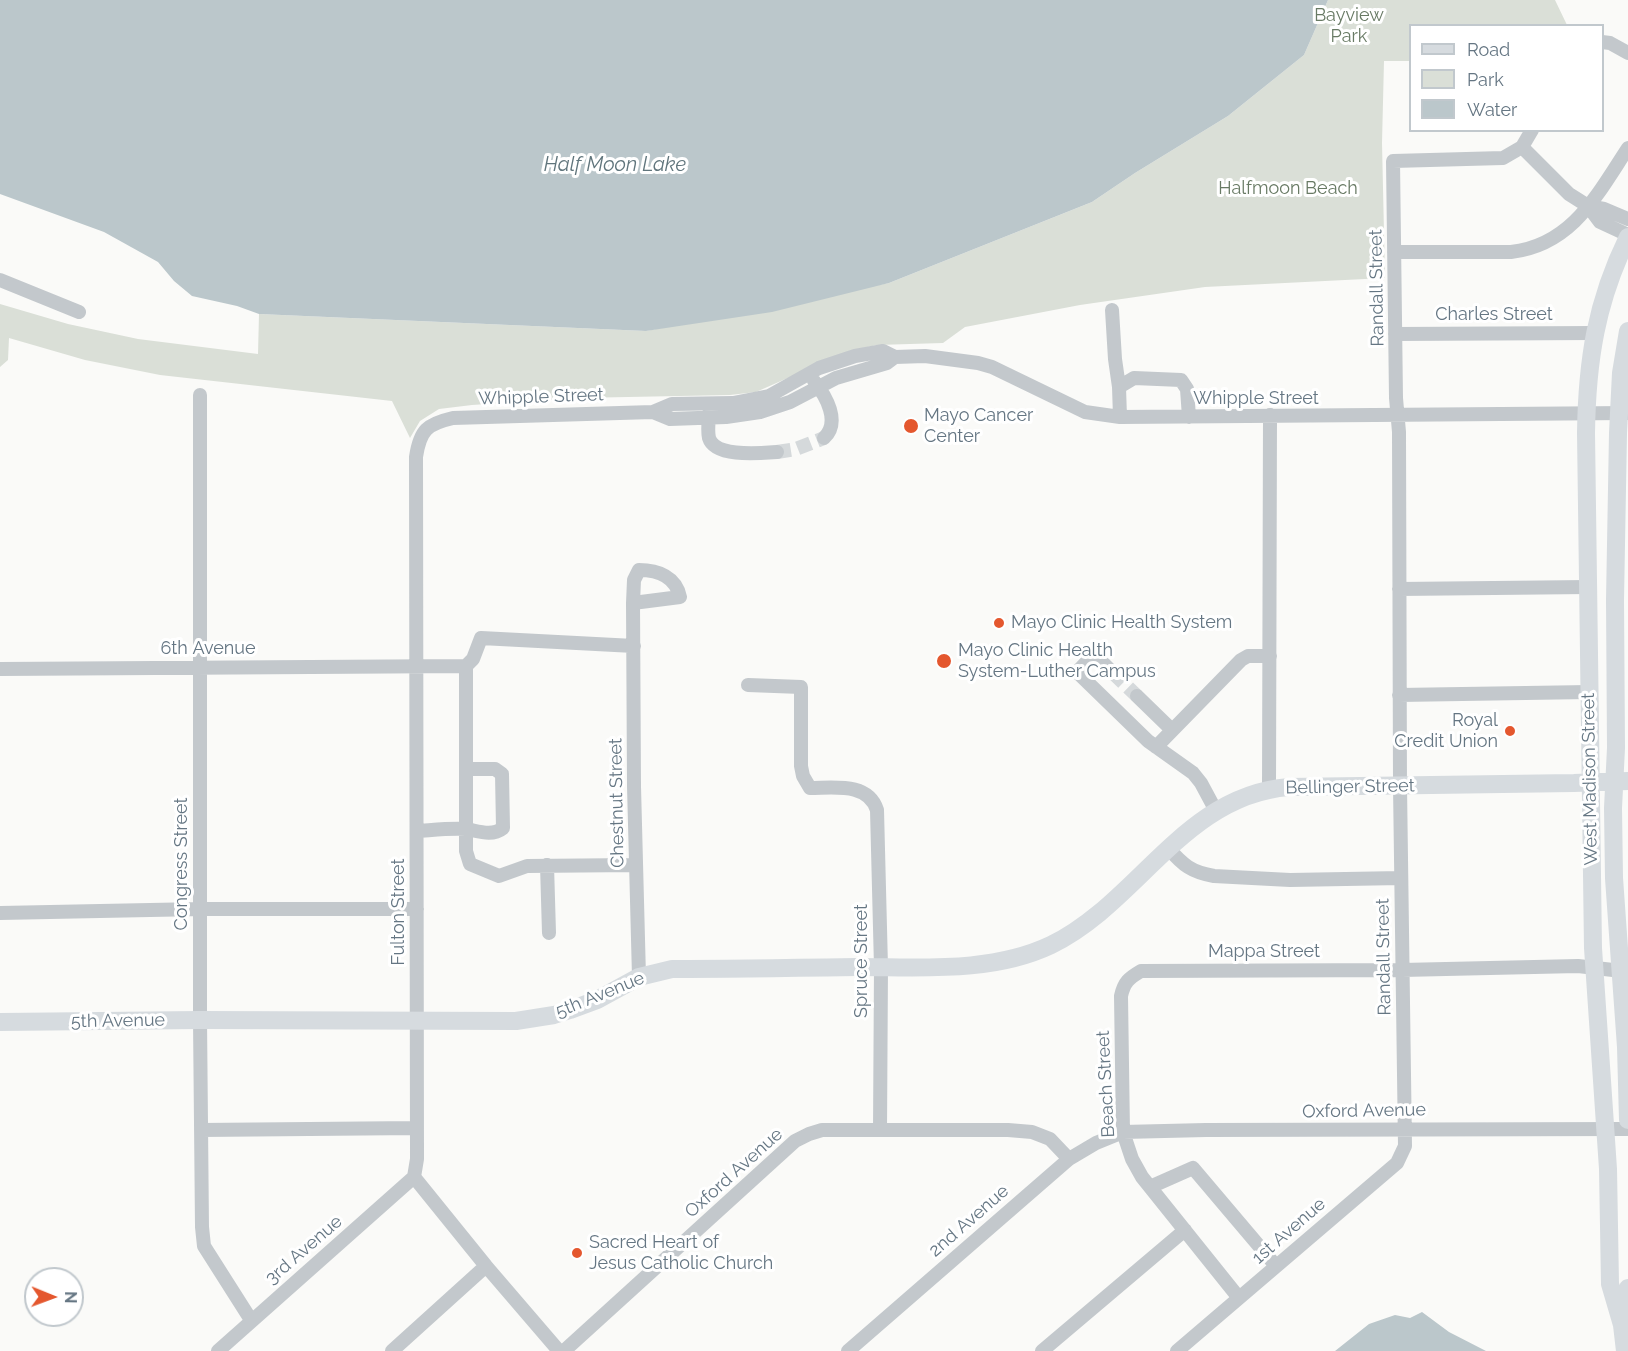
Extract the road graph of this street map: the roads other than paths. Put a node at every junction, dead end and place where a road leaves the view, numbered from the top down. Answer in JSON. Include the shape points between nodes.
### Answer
{"nodes":[{"id":1,"x":1604,"y":42,"type":"edge"},
{"id":2,"x":1628,"y":53,"type":"edge"},
{"id":3,"x":1531,"y":132,"type":"edge"},
{"id":4,"x":1522,"y":147,"type":"junction"},
{"id":5,"x":1628,"y":148,"type":"edge"},
{"id":6,"x":1588,"y":206,"type":"junction"},
{"id":7,"x":1628,"y":219,"type":"edge"},
{"id":8,"x":1628,"y":236,"type":"edge"},
{"id":9,"x":1394,"y":252,"type":"junction"},
{"id":10,"x":0,"y":280,"type":"edge"},
{"id":11,"x":1113,"y":310,"type":"dead end"},
{"id":12,"x":79,"y":312,"type":"dead end"},
{"id":13,"x":1628,"y":331,"type":"edge"},
{"id":14,"x":1594,"y":333,"type":"junction"},
{"id":15,"x":1395,"y":334,"type":"junction"},
{"id":16,"x":895,"y":357,"type":"junction"},
{"id":17,"x":808,"y":375,"type":"junction"},
{"id":18,"x":819,"y":387,"type":"junction"},
{"id":19,"x":1119,"y":387,"type":"junction"},
{"id":20,"x":200,"y":395,"type":"dead end"},
{"id":21,"x":710,"y":404,"type":"junction"},
{"id":22,"x":653,"y":412,"type":"junction"},
{"id":23,"x":1623,"y":413,"type":"edge"},
{"id":24,"x":1586,"y":414,"type":"junction"},
{"id":25,"x":1270,"y":415,"type":"junction"},
{"id":26,"x":1399,"y":416,"type":"junction"},
{"id":27,"x":1120,"y":417,"type":"junction"},
{"id":28,"x":1189,"y":417,"type":"junction"},
{"id":29,"x":709,"y":418,"type":"junction"},
{"id":30,"x":430,"y":425,"type":"joint"},
{"id":31,"x":824,"y":438,"type":"dead end"},
{"id":32,"x":777,"y":452,"type":"tunnel mouth"},
{"id":33,"x":1588,"y":587,"type":"junction"},
{"id":34,"x":1399,"y":589,"type":"junction"},
{"id":35,"x":633,"y":603,"type":"dead end"},
{"id":36,"x":634,"y":646,"type":"junction"},
{"id":37,"x":1270,"y":656,"type":"junction"},
{"id":38,"x":200,"y":666,"type":"junction"},
{"id":39,"x":466,"y":666,"type":"junction"},
{"id":40,"x":416,"y":667,"type":"junction"},
{"id":41,"x":0,"y":669,"type":"edge"},
{"id":42,"x":1113,"y":673,"type":"tunnel mouth"},
{"id":43,"x":748,"y":685,"type":"dead end"},
{"id":44,"x":1590,"y":692,"type":"junction"},
{"id":45,"x":1399,"y":695,"type":"junction"},
{"id":46,"x":1137,"y":696,"type":"tunnel mouth"},
{"id":47,"x":1172,"y":730,"type":"junction"},
{"id":48,"x":1156,"y":747,"type":"junction"},
{"id":49,"x":466,"y":769,"type":"junction"},
{"id":50,"x":1622,"y":781,"type":"edge"},
{"id":51,"x":1590,"y":782,"type":"junction"},
{"id":52,"x":1400,"y":786,"type":"junction"},
{"id":53,"x":1269,"y":789,"type":"junction"},
{"id":54,"x":1216,"y":811,"type":"junction"},
{"id":55,"x":466,"y":829,"type":"junction"},
{"id":56,"x":417,"y":831,"type":"junction"},
{"id":57,"x":1168,"y":848,"type":"junction"},
{"id":58,"x":547,"y":865,"type":"junction"},
{"id":59,"x":636,"y":865,"type":"junction"},
{"id":60,"x":1401,"y":878,"type":"junction"},
{"id":61,"x":1621,"y":878,"type":"edge"},
{"id":62,"x":1111,"y":904,"type":"joint"},
{"id":63,"x":200,"y":909,"type":"junction"},
{"id":64,"x":417,"y":909,"type":"junction"},
{"id":65,"x":0,"y":913,"type":"edge"},
{"id":66,"x":549,"y":933,"type":"dead end"},
{"id":67,"x":881,"y":967,"type":"junction"},
{"id":68,"x":1594,"y":968,"type":"junction"},
{"id":69,"x":1402,"y":970,"type":"junction"},
{"id":70,"x":1624,"y":970,"type":"edge"},
{"id":71,"x":639,"y":977,"type":"junction"},
{"id":72,"x":1129,"y":978,"type":"joint"},
{"id":73,"x":200,"y":1020,"type":"junction"},
{"id":74,"x":416,"y":1020,"type":"junction"},
{"id":75,"x":0,"y":1022,"type":"edge"},
{"id":76,"x":1627,"y":1048,"type":"edge"},
{"id":77,"x":1628,"y":1120,"type":"edge"},
{"id":78,"x":417,"y":1128,"type":"junction"},
{"id":79,"x":1405,"y":1128,"type":"junction"},
{"id":80,"x":1628,"y":1129,"type":"edge"},
{"id":81,"x":201,"y":1130,"type":"junction"},
{"id":82,"x":880,"y":1130,"type":"junction"},
{"id":83,"x":1605,"y":1130,"type":"junction"},
{"id":84,"x":1123,"y":1132,"type":"junction"},
{"id":85,"x":1069,"y":1159,"type":"junction"},
{"id":86,"x":414,"y":1177,"type":"junction"},
{"id":87,"x":1150,"y":1187,"type":"junction"},
{"id":88,"x":1185,"y":1230,"type":"junction"},
{"id":89,"x":486,"y":1266,"type":"junction"},
{"id":90,"x":1276,"y":1266,"type":"junction"},
{"id":91,"x":1628,"y":1288,"type":"edge"},
{"id":92,"x":1239,"y":1298,"type":"junction"},
{"id":93,"x":251,"y":1320,"type":"junction"},
{"id":94,"x":1622,"y":1325,"type":"junction"},
{"id":95,"x":218,"y":1351,"type":"edge"},
{"id":96,"x":392,"y":1351,"type":"edge"},
{"id":97,"x":562,"y":1351,"type":"edge"},
{"id":98,"x":848,"y":1351,"type":"edge"},
{"id":99,"x":1042,"y":1351,"type":"edge"},
{"id":100,"x":1178,"y":1351,"type":"edge"},
{"id":101,"x":1625,"y":1351,"type":"edge"}],
"edges":[{"from":1,"to":2,"type":"street"},
{"from":3,"to":4,"type":"street"},
{"from":4,"to":6,"type":"street","via":[[1569,194]]},
{"from":4,"to":9,"type":"street","name":"Randall Street","via":[[1503,158],[1393,161]]},
{"from":5,"to":6,"type":"street"},
{"from":6,"to":7,"type":"street"},
{"from":6,"to":8,"type":"street","via":[[1600,222]]},
{"from":6,"to":9,"type":"street","via":[[1566,229],[1528,250]]},
{"from":8,"to":14,"type":"main road","name":"West Madison Street","via":[[1610,275]]},
{"from":9,"to":15,"type":"street","name":"Randall Street"},
{"from":10,"to":12,"type":"street"},
{"from":11,"to":19,"type":"street"},
{"from":13,"to":23,"type":"main road","name":"West Madison Street","via":[[1621,373]]},
{"from":14,"to":15,"type":"street","name":"Charles Street"},
{"from":14,"to":24,"type":"main road","name":"West Madison Street"},
{"from":15,"to":26,"type":"street","name":"Randall Street"},
{"from":16,"to":17,"type":"street","name":"Whipple Street","via":[[883,351],[870,353]]},
{"from":16,"to":18,"type":"street","name":"Whipple Street"},
{"from":16,"to":27,"type":"street","name":"Whipple Street","via":[[925,356],[978,363],[1085,412]]},
{"from":17,"to":18,"type":"street"},
{"from":17,"to":21,"type":"street","name":"Whipple Street","via":[[769,396]]},
{"from":18,"to":29,"type":"street","name":"Whipple Street","via":[[774,409]]},
{"from":18,"to":31,"type":"street","via":[[832,416]]},
{"from":19,"to":27,"type":"street"},
{"from":19,"to":28,"type":"street","via":[[1134,378],[1181,380],[1187,389]]},
{"from":20,"to":38,"type":"street","name":"Congress Street"},
{"from":21,"to":22,"type":"street","name":"Whipple Street","via":[[672,404]]},
{"from":21,"to":29,"type":"street"},
{"from":22,"to":29,"type":"street","name":"Whipple Street","via":[[670,419]]},
{"from":22,"to":30,"type":"street","name":"Whipple Street","via":[[453,418]]},
{"from":23,"to":24,"type":"street","name":"Whipple Street"},
{"from":23,"to":50,"type":"main road","name":"West Madison Street","via":[[1615,611]]},
{"from":24,"to":26,"type":"street","name":"Whipple Street"},
{"from":24,"to":33,"type":"main road","name":"West Madison Street"},
{"from":25,"to":26,"type":"street","name":"Whipple Street"},
{"from":25,"to":28,"type":"street","name":"Whipple Street"},
{"from":25,"to":37,"type":"street"},
{"from":26,"to":34,"type":"street","name":"Randall Street"},
{"from":27,"to":28,"type":"street","name":"Whipple Street"},
{"from":29,"to":32,"type":"street","via":[[709,438],[719,449]]},
{"from":30,"to":40,"type":"street","name":"Fulton Street","via":[[418,442],[416,457]]},
{"from":33,"to":34,"type":"street"},
{"from":33,"to":44,"type":"main road","name":"West Madison Street"},
{"from":34,"to":45,"type":"street","name":"Randall Street"},
{"from":35,"to":36,"type":"street","name":"Chestnut Street"},
{"from":36,"to":39,"type":"street","via":[[481,638]]},
{"from":36,"to":59,"type":"street","name":"Chestnut Street"},
{"from":37,"to":47,"type":"street","via":[[1248,656],[1241,660]]},
{"from":37,"to":53,"type":"street"},
{"from":38,"to":40,"type":"street","name":"6th Avenue"},
{"from":38,"to":41,"type":"street","name":"6th Avenue"},
{"from":38,"to":63,"type":"street","name":"Congress Street"},
{"from":39,"to":40,"type":"street","name":"6th Avenue"},
{"from":39,"to":49,"type":"street"},
{"from":40,"to":56,"type":"street","name":"Fulton Street"},
{"from":42,"to":48,"type":"street","via":[[1094,654],[1077,672]]},
{"from":43,"to":67,"type":"street","name":"Spruce Street","via":[[801,687],[801,766],[810,788],[854,789],[869,795],[876,804]]},
{"from":44,"to":45,"type":"street"},
{"from":44,"to":51,"type":"main road","name":"West Madison Street"},
{"from":45,"to":52,"type":"street","name":"Randall Street"},
{"from":46,"to":47,"type":"street"},
{"from":47,"to":48,"type":"street"},
{"from":48,"to":54,"type":"street","via":[[1193,773]]},
{"from":49,"to":55,"type":"street"},
{"from":49,"to":55,"type":"street","via":[[502,774],[504,826],[498,832]]},
{"from":50,"to":51,"type":"main road","name":"Bellinger Street"},
{"from":50,"to":61,"type":"main road","name":"West Madison Street"},
{"from":51,"to":52,"type":"main road","name":"Bellinger Street"},
{"from":51,"to":68,"type":"main road","name":"West Madison Street"},
{"from":52,"to":53,"type":"main road","name":"Bellinger Street"},
{"from":52,"to":60,"type":"street","name":"Randall Street"},
{"from":53,"to":54,"type":"main road","name":"Bellinger Street"},
{"from":54,"to":57,"type":"main road","name":"Bellinger Street"},
{"from":55,"to":56,"type":"street"},
{"from":55,"to":58,"type":"street","via":[[468,861],[494,875]]},
{"from":56,"to":64,"type":"street","name":"Fulton Street"},
{"from":57,"to":60,"type":"street","via":[[1184,866],[1214,876],[1290,880]]},
{"from":57,"to":62,"type":"main road","name":"Bellinger Street"},
{"from":58,"to":59,"type":"street"},
{"from":58,"to":66,"type":"street"},
{"from":59,"to":71,"type":"street","name":"Chestnut Street"},
{"from":60,"to":69,"type":"street","name":"Randall Street"},
{"from":61,"to":70,"type":"main road","name":"West Madison Street"},
{"from":62,"to":67,"type":"main road","name":"5th Avenue","via":[[1050,945],[1000,962]]},
{"from":63,"to":64,"type":"street"},
{"from":63,"to":65,"type":"street"},
{"from":63,"to":73,"type":"street","name":"Congress Street"},
{"from":64,"to":74,"type":"street","name":"Fulton Street"},
{"from":67,"to":71,"type":"main road","name":"5th Avenue","via":[[672,969]]},
{"from":67,"to":82,"type":"street","name":"Spruce Street"},
{"from":68,"to":69,"type":"street","name":"Mappa Street"},
{"from":68,"to":70,"type":"street"},
{"from":68,"to":83,"type":"main road","name":"West Madison Street"},
{"from":69,"to":72,"type":"street","name":"Mappa Street","via":[[1141,971]]},
{"from":69,"to":79,"type":"street","name":"Randall Street"},
{"from":70,"to":76,"type":"main road","name":"West Madison Street"},
{"from":71,"to":74,"type":"main road","name":"5th Avenue","via":[[597,1000],[554,1015],[516,1021]]},
{"from":72,"to":84,"type":"street","name":"Beach Street","via":[[1121,996]]},
{"from":73,"to":74,"type":"main road","name":"5th Avenue"},
{"from":73,"to":75,"type":"main road","name":"5th Avenue"},
{"from":73,"to":81,"type":"street","name":"Congress Street"},
{"from":74,"to":78,"type":"street","name":"Fulton Street"},
{"from":76,"to":77,"type":"main road","name":"West Madison Street"},
{"from":78,"to":81,"type":"street"},
{"from":78,"to":86,"type":"street","name":"Fulton Street"},
{"from":79,"to":83,"type":"street","name":"Oxford Avenue"},
{"from":79,"to":84,"type":"street","name":"Oxford Avenue"},
{"from":79,"to":90,"type":"street","name":"1st Avenue","via":[[1405,1146],[1396,1163]]},
{"from":80,"to":83,"type":"street","name":"Oxford Avenue"},
{"from":81,"to":93,"type":"street","name":"Congress Street","via":[[204,1246]]},
{"from":82,"to":85,"type":"street","name":"Oxford Avenue","via":[[1032,1132],[1050,1138]]},
{"from":82,"to":97,"type":"street","name":"Oxford Avenue","via":[[822,1130],[795,1142]]},
{"from":83,"to":94,"type":"main road","name":"West Madison Street","via":[[1610,1284]]},
{"from":84,"to":85,"type":"street","name":"2nd Avenue"},
{"from":84,"to":87,"type":"street","name":"Beach Street","via":[[1132,1159]]},
{"from":85,"to":98,"type":"street","name":"2nd Avenue"},
{"from":86,"to":89,"type":"street"},
{"from":86,"to":93,"type":"street","name":"3rd Avenue"},
{"from":87,"to":88,"type":"street","name":"Beach Street"},
{"from":87,"to":90,"type":"street","via":[[1193,1168]]},
{"from":88,"to":92,"type":"street","name":"Beach Street"},
{"from":88,"to":99,"type":"street"},
{"from":89,"to":96,"type":"street"},
{"from":89,"to":97,"type":"street"},
{"from":90,"to":92,"type":"street","name":"1st Avenue"},
{"from":91,"to":94,"type":"main road","name":"West Madison Street"},
{"from":92,"to":100,"type":"street","name":"1st Avenue"},
{"from":93,"to":95,"type":"street","name":"3rd Avenue"},
{"from":94,"to":101,"type":"main road","name":"West Madison Street"}]}
